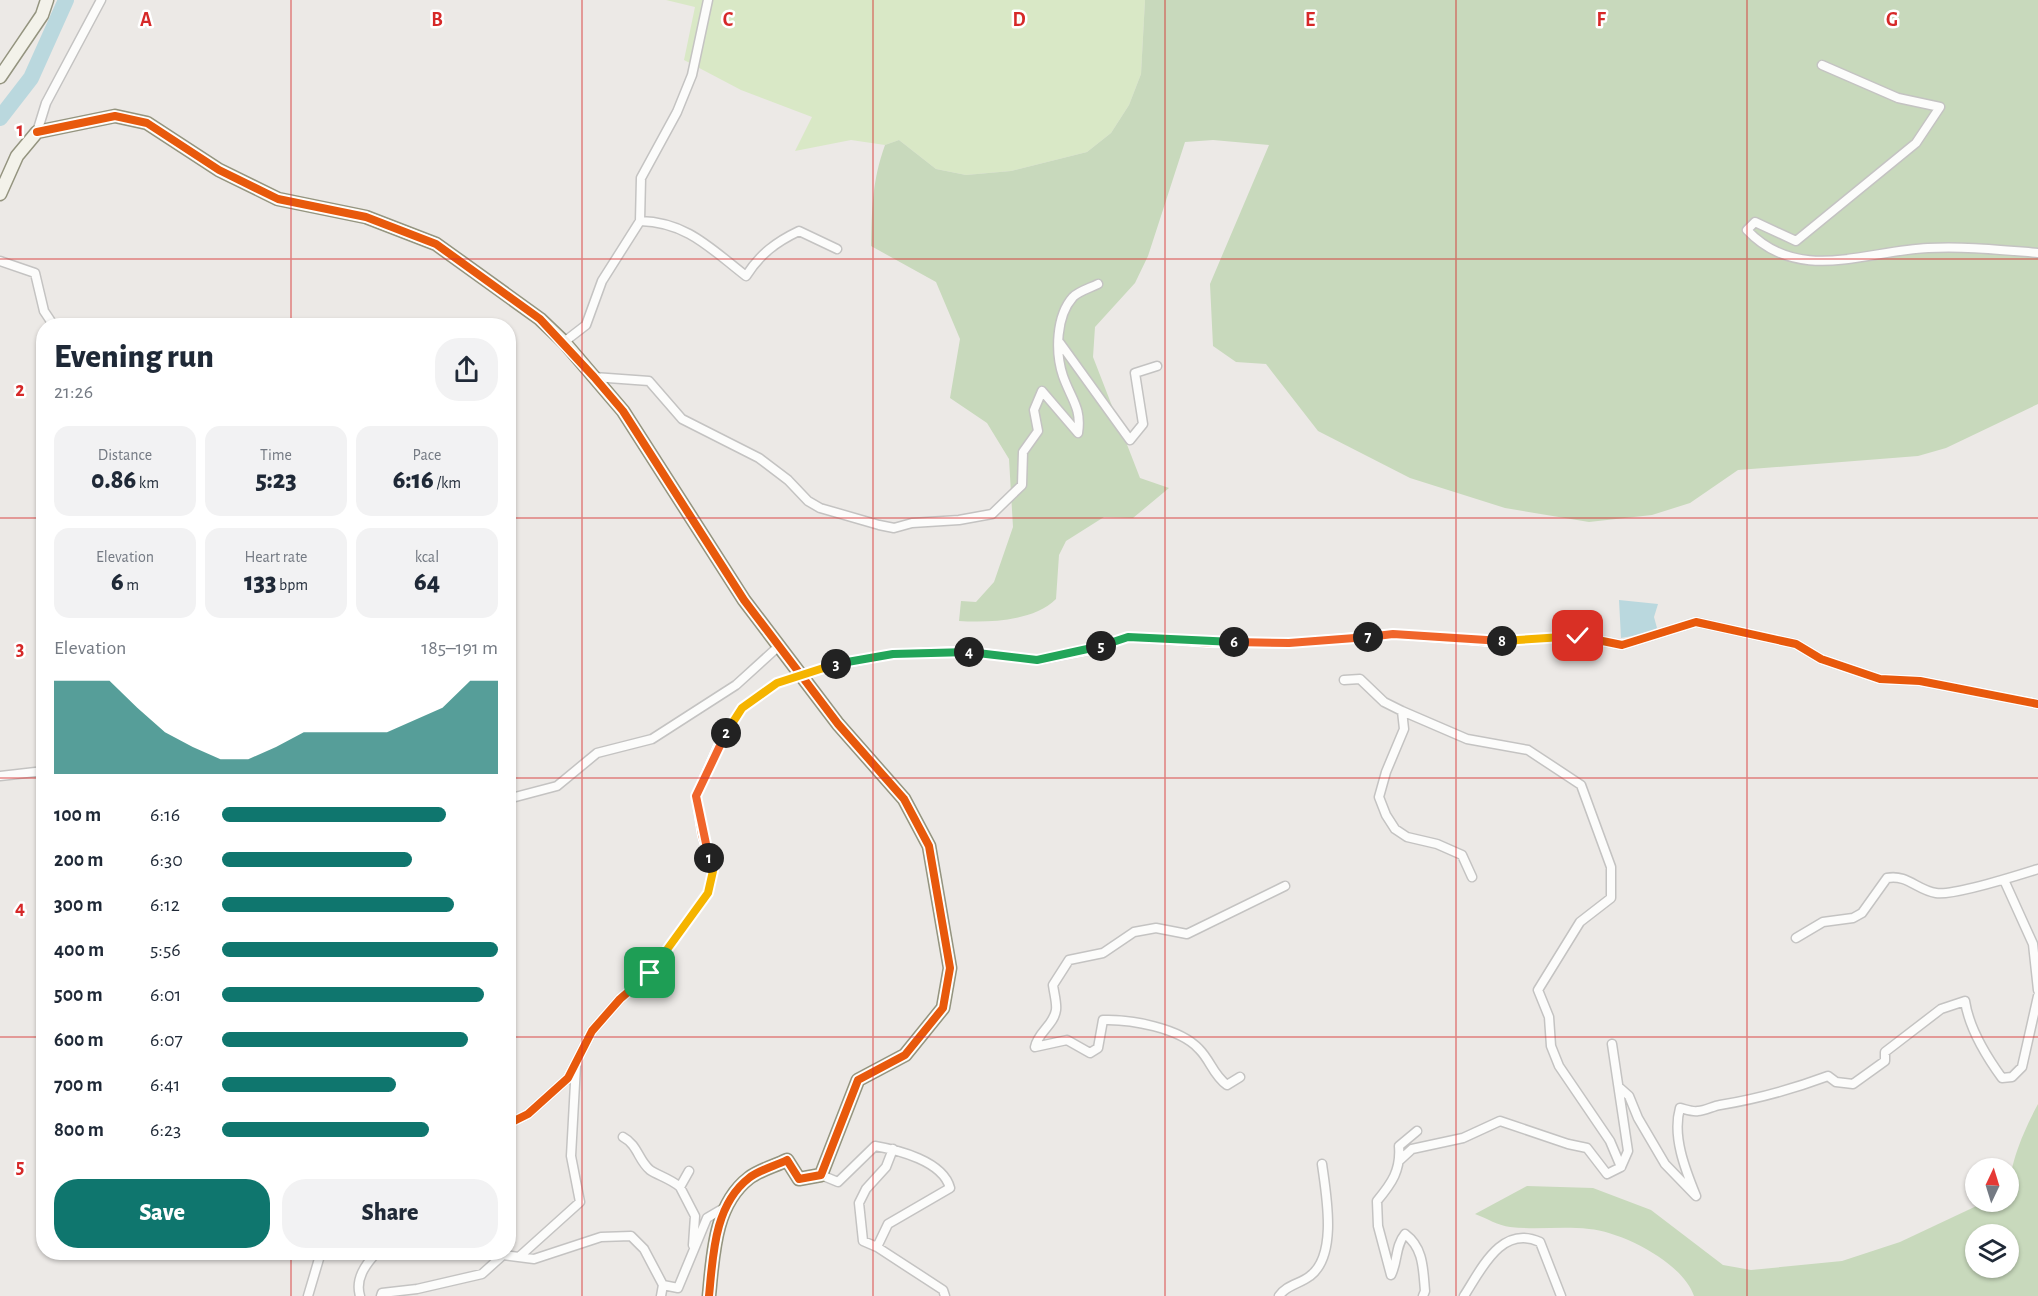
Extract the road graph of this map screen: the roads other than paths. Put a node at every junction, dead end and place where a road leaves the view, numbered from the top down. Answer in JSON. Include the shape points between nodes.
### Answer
{"nodes":[{"id":1,"x":47,"y":0,"type":"edge"},
{"id":2,"x":101,"y":0,"type":"edge"},
{"id":3,"x":708,"y":0,"type":"edge"},
{"id":4,"x":1822,"y":65,"type":"dead end"},
{"id":5,"x":0,"y":76,"type":"edge"},
{"id":6,"x":37,"y":132,"type":"junction"},
{"id":7,"x":0,"y":194,"type":"edge"},
{"id":8,"x":640,"y":221,"type":"junction"},
{"id":9,"x":837,"y":249,"type":"dead end"},
{"id":10,"x":2038,"y":253,"type":"edge"},
{"id":11,"x":0,"y":261,"type":"edge"},
{"id":12,"x":1098,"y":284,"type":"dead end"},
{"id":13,"x":49,"y":318,"type":"edge"},
{"id":14,"x":1058,"y":341,"type":"junction"},
{"id":15,"x":564,"y":342,"type":"junction"},
{"id":16,"x":1157,"y":366,"type":"dead end"},
{"id":17,"x":594,"y":377,"type":"junction"},
{"id":18,"x":780,"y":645,"type":"junction"},
{"id":19,"x":803,"y":675,"type":"junction"},
{"id":20,"x":1344,"y":680,"type":"dead end"},
{"id":21,"x":2038,"y":704,"type":"edge"},
{"id":22,"x":1402,"y":711,"type":"junction"},
{"id":23,"x":36,"y":772,"type":"edge"},
{"id":24,"x":0,"y":776,"type":"edge"},
{"id":25,"x":516,"y":797,"type":"edge"},
{"id":26,"x":2038,"y":869,"type":"edge"},
{"id":27,"x":1472,"y":877,"type":"dead end"},
{"id":28,"x":2004,"y":880,"type":"junction"},
{"id":29,"x":1286,"y":886,"type":"dead end"},
{"id":30,"x":1796,"y":938,"type":"dead end"},
{"id":31,"x":2038,"y":990,"type":"edge"},
{"id":32,"x":2038,"y":996,"type":"edge"},
{"id":33,"x":1612,"y":1044,"type":"dead end"},
{"id":34,"x":576,"y":1062,"type":"junction"},
{"id":35,"x":1240,"y":1077,"type":"dead end"},
{"id":36,"x":1620,"y":1088,"type":"junction"},
{"id":37,"x":516,"y":1120,"type":"edge"},
{"id":38,"x":1417,"y":1131,"type":"dead end"},
{"id":39,"x":623,"y":1137,"type":"dead end"},
{"id":40,"x":893,"y":1149,"type":"junction"},
{"id":41,"x":1400,"y":1160,"type":"junction"},
{"id":42,"x":1322,"y":1164,"type":"dead end"},
{"id":43,"x":1621,"y":1167,"type":"junction"},
{"id":44,"x":689,"y":1171,"type":"dead end"},
{"id":45,"x":821,"y":1175,"type":"junction"},
{"id":46,"x":680,"y":1187,"type":"junction"},
{"id":47,"x":724,"y":1208,"type":"junction"},
{"id":48,"x":877,"y":1247,"type":"junction"},
{"id":49,"x":516,"y":1256,"type":"edge"},
{"id":50,"x":520,"y":1256,"type":"junction"},
{"id":51,"x":319,"y":1260,"type":"edge"},
{"id":52,"x":371,"y":1260,"type":"edge"},
{"id":53,"x":497,"y":1260,"type":"edge"},
{"id":54,"x":690,"y":1261,"type":"junction"},
{"id":55,"x":663,"y":1285,"type":"junction"},
{"id":56,"x":308,"y":1296,"type":"edge"},
{"id":57,"x":360,"y":1296,"type":"edge"},
{"id":58,"x":381,"y":1296,"type":"edge"},
{"id":59,"x":661,"y":1296,"type":"edge"},
{"id":60,"x":709,"y":1296,"type":"edge"},
{"id":61,"x":945,"y":1296,"type":"edge"},
{"id":62,"x":1279,"y":1296,"type":"edge"},
{"id":63,"x":1423,"y":1296,"type":"edge"},
{"id":64,"x":1464,"y":1296,"type":"edge"},
{"id":65,"x":1561,"y":1296,"type":"edge"}],
"edges":[{"from":1,"to":5,"type":"street","via":[[42,15]]},
{"from":2,"to":6,"type":"street","via":[[46,103]]},
{"from":3,"to":8,"type":"street","via":[[692,75],[641,178]]},
{"from":4,"to":10,"type":"street","via":[[1898,98],[1940,107],[1916,143],[1796,241],[1755,222],[1746,230],[1758,242],[1774,252],[1824,262],[1926,248]]},
{"from":6,"to":7,"type":"street","via":[[17,156]]},
{"from":6,"to":15,"type":"street","via":[[116,116],[147,123],[219,170],[278,199],[366,217],[436,244],[540,319]]},
{"from":8,"to":9,"type":"street","via":[[698,237],[746,276],[756,260],[777,242],[799,231]]},
{"from":8,"to":15,"type":"street","via":[[602,281],[586,325]]},
{"from":11,"to":13,"type":"street","via":[[35,273]]},
{"from":12,"to":14,"type":"street","via":[[1075,295],[1063,311]]},
{"from":14,"to":16,"type":"street","via":[[1130,440],[1143,424],[1135,373]]},
{"from":14,"to":17,"type":"street","via":[[1062,375],[1081,416],[1078,433],[1042,391],[1034,411],[1038,431],[1023,452],[1022,485],[1009,499],[992,514],[894,528],[820,508],[808,501],[759,458],[682,420],[649,381]]},
{"from":15,"to":17,"type":"street"},
{"from":17,"to":18,"type":"street","via":[[623,411],[744,600]]},
{"from":18,"to":19,"type":"street"},
{"from":18,"to":25,"type":"street","via":[[736,685],[652,739],[597,753],[557,786]]},
{"from":19,"to":21,"type":"street","via":[[862,659],[931,652],[965,651],[1037,660],[1095,649],[1128,637],[1289,643],[1393,634],[1491,642],[1578,636],[1622,645],[1695,622],[1796,644],[1821,659],[1880,679],[1920,681]]},
{"from":19,"to":34,"type":"street","via":[[777,683],[742,708],[719,744],[696,796],[713,871],[708,893],[650,973],[592,1031]]},
{"from":19,"to":45,"type":"street","via":[[838,724],[904,800],[929,846],[950,968],[943,1008],[918,1040],[904,1055],[858,1080]]},
{"from":20,"to":22,"type":"street","via":[[1360,679],[1384,702]]},
{"from":22,"to":27,"type":"street","via":[[1404,729],[1379,797],[1386,815],[1395,829],[1407,837],[1462,855]]},
{"from":22,"to":43,"type":"street","via":[[1467,739],[1528,750],[1581,785],[1611,867],[1611,898],[1580,922],[1538,990],[1549,1017],[1551,1046],[1559,1066],[1610,1141]]},
{"from":23,"to":24,"type":"street"},
{"from":26,"to":28,"type":"street"},
{"from":28,"to":30,"type":"street","via":[[1937,893],[1899,877],[1887,878],[1862,913],[1823,922]]},
{"from":28,"to":31,"type":"street","via":[[2032,944]]},
{"from":29,"to":35,"type":"street","via":[[1187,934],[1156,928],[1134,932],[1103,953],[1070,960],[1053,986],[1057,1009],[1052,1021],[1036,1039],[1035,1047],[1066,1040],[1090,1053],[1098,1048],[1104,1020],[1123,1019],[1190,1040],[1216,1077],[1227,1085]]},
{"from":32,"to":36,"type":"street","via":[[2022,1067],[2012,1077],[2002,1078],[1991,1064],[1967,1015],[1965,1001],[1941,1009],[1886,1053],[1885,1061],[1853,1084],[1836,1082],[1827,1076],[1751,1101],[1697,1112],[1680,1108],[1676,1124],[1696,1196],[1665,1164],[1629,1096]]},
{"from":33,"to":36,"type":"street"},
{"from":34,"to":37,"type":"street","via":[[568,1078]]},
{"from":34,"to":50,"type":"street","via":[[571,1156],[580,1202]]},
{"from":36,"to":43,"type":"street","via":[[1628,1151]]},
{"from":38,"to":41,"type":"street","via":[[1399,1146]]},
{"from":39,"to":46,"type":"street","via":[[633,1142],[650,1170]]},
{"from":40,"to":45,"type":"street","via":[[875,1146],[838,1182]]},
{"from":40,"to":48,"type":"street","via":[[886,1167],[859,1203],[863,1241]]},
{"from":40,"to":48,"type":"street","via":[[926,1161],[950,1188],[888,1224]]},
{"from":41,"to":43,"type":"street","via":[[1412,1149],[1463,1137],[1500,1121],[1587,1148],[1607,1174]]},
{"from":41,"to":63,"type":"street","via":[[1394,1181],[1377,1201],[1378,1226],[1391,1275],[1397,1262],[1397,1243],[1405,1234],[1415,1241],[1422,1257]]},
{"from":42,"to":62,"type":"street","via":[[1328,1240],[1321,1265]]},
{"from":44,"to":46,"type":"street"},
{"from":45,"to":47,"type":"street","via":[[799,1179],[787,1160],[749,1178]]},
{"from":46,"to":54,"type":"street","via":[[695,1216]]},
{"from":47,"to":54,"type":"street","via":[[707,1218]]},
{"from":47,"to":60,"type":"street"},
{"from":48,"to":61,"type":"street","via":[[943,1290]]},
{"from":49,"to":50,"type":"street"},
{"from":50,"to":55,"type":"street","via":[[534,1259],[601,1237],[632,1236],[644,1249]]},
{"from":51,"to":56,"type":"street"},
{"from":52,"to":57,"type":"street","via":[[357,1286]]},
{"from":53,"to":58,"type":"street","via":[[482,1274]]},
{"from":54,"to":55,"type":"street","via":[[678,1288]]},
{"from":55,"to":59,"type":"street"},
{"from":64,"to":65,"type":"street","via":[[1481,1265],[1496,1250],[1528,1236],[1540,1242]]}]}
